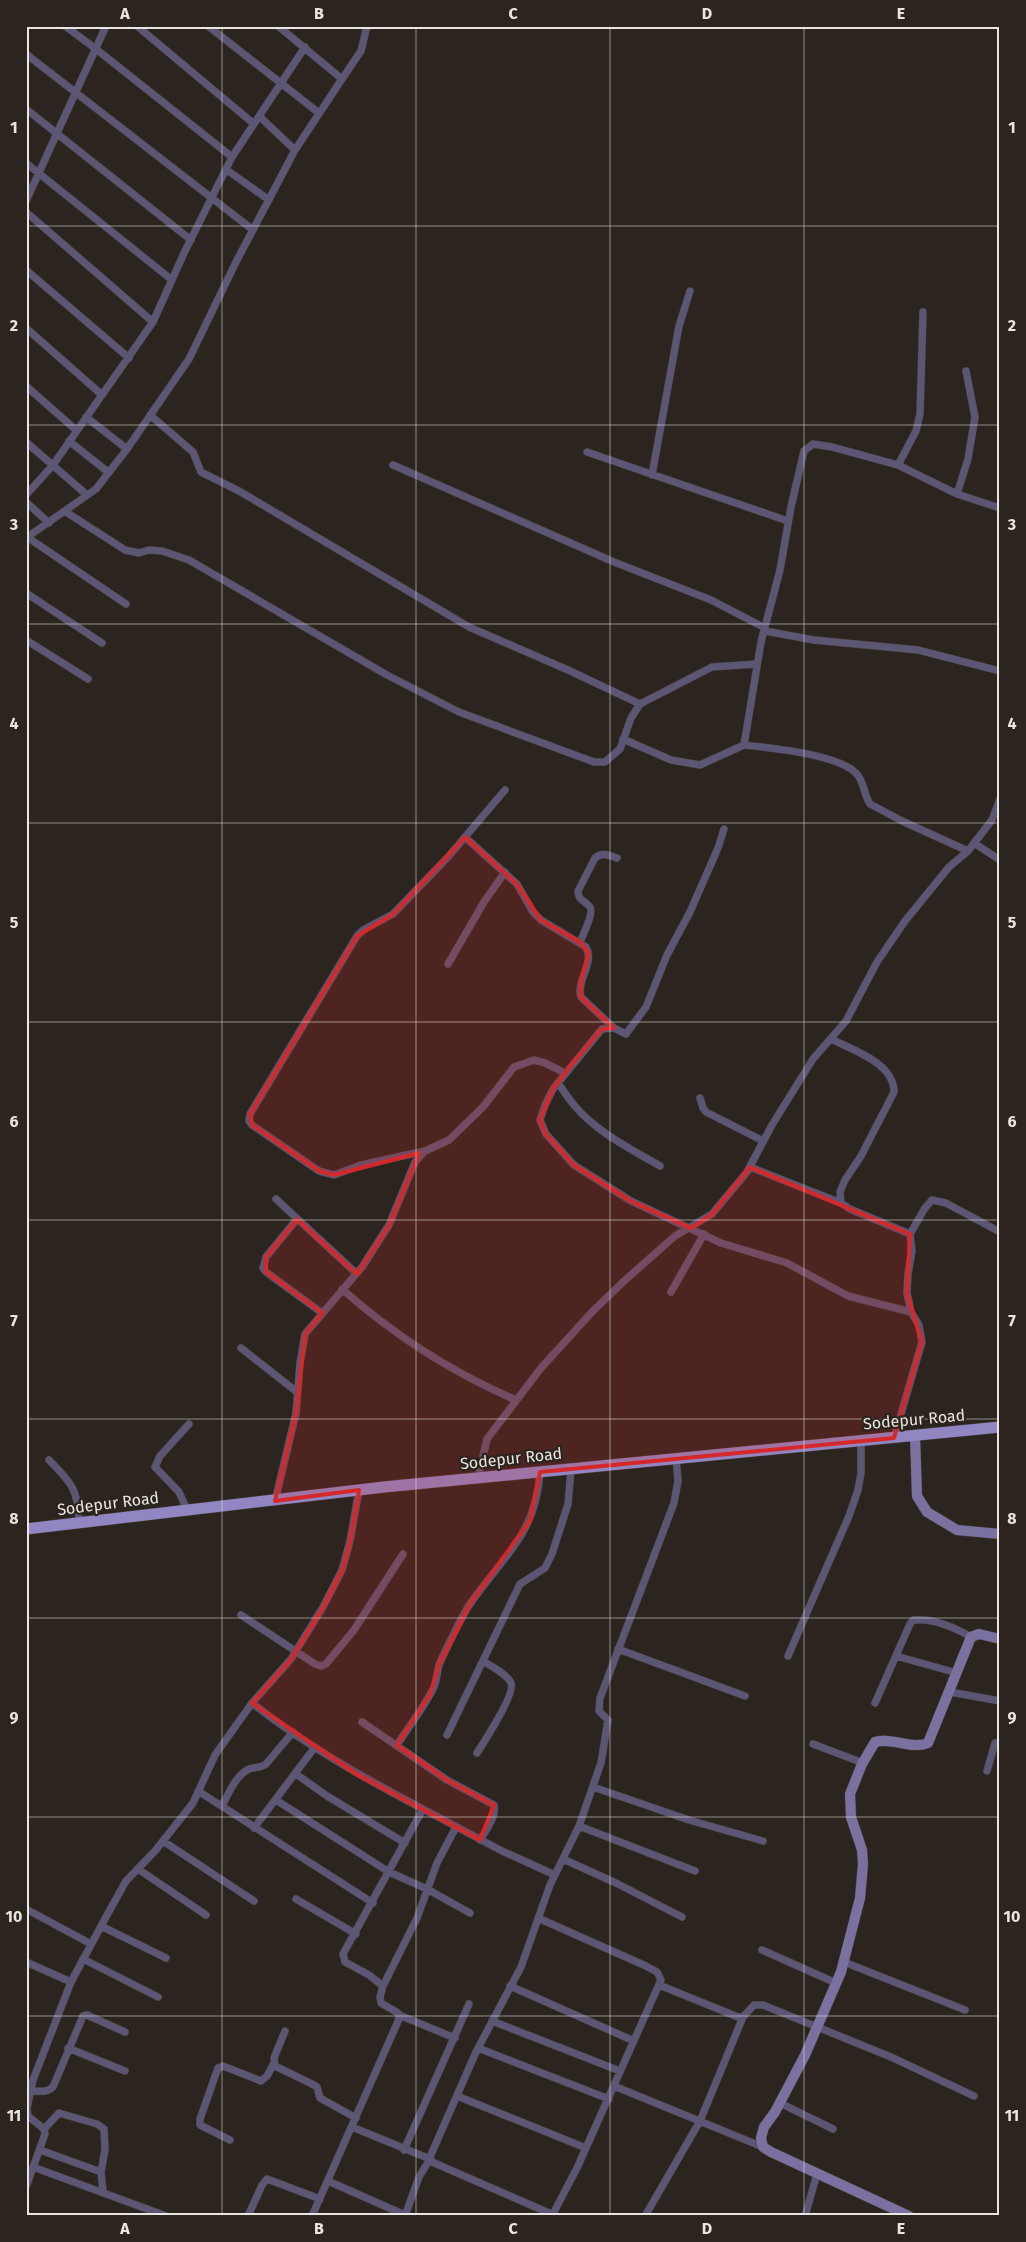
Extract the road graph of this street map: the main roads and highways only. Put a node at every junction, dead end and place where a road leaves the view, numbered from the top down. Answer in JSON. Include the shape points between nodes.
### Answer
{"nodes":[{"id":1,"x":1000,"y":1428,"type":"edge"},
{"id":2,"x":26,"y":1528,"type":"edge"}],
"edges":[{"from":1,"to":2,"type":"main road","name":"Sodepur Road","via":[[571,1468]]}]}
